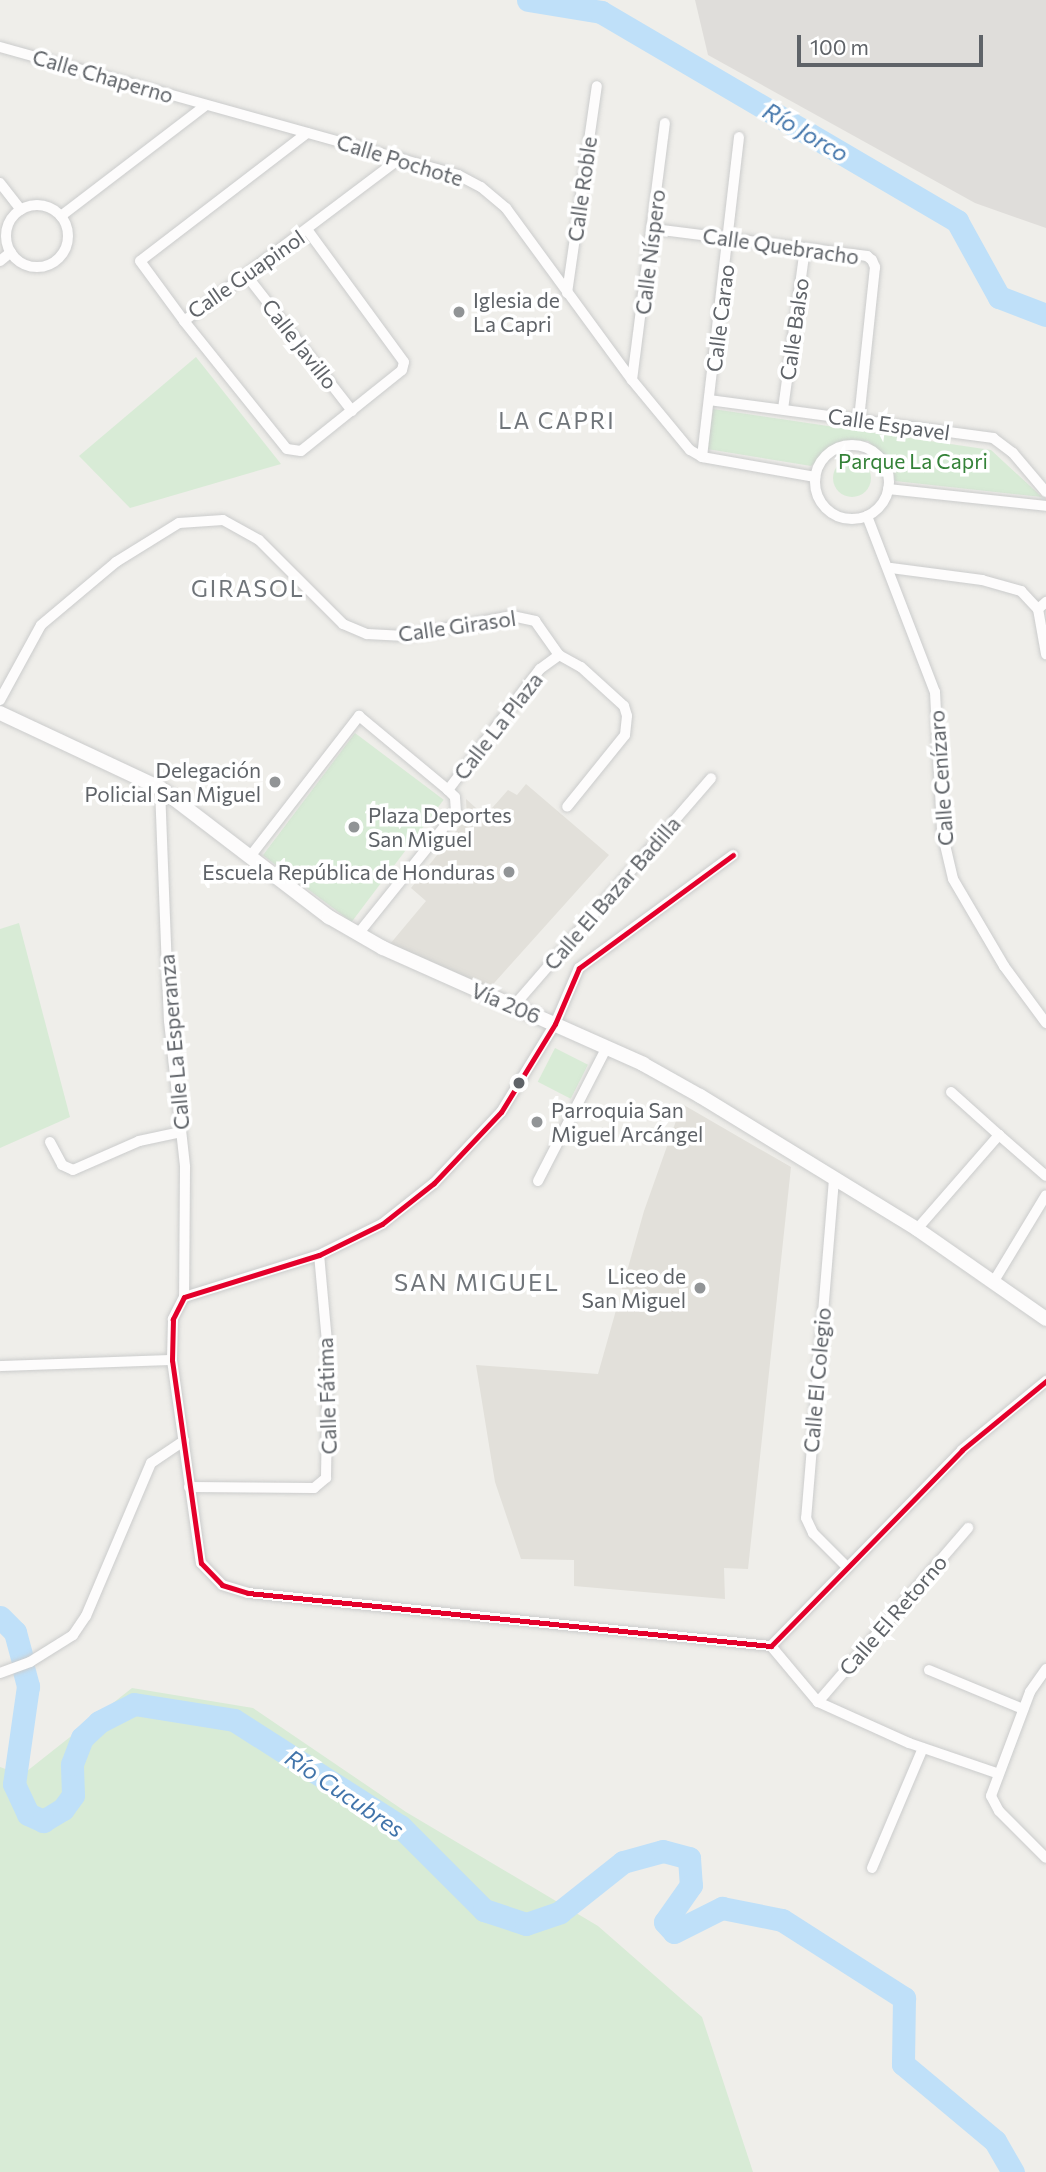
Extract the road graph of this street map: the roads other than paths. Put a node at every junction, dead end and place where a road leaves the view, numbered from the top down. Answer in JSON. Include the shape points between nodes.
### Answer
{"nodes":[{"id":1,"x":0,"y":47,"type":"edge"},
{"id":2,"x":597,"y":86,"type":"dead end"},
{"id":3,"x":205,"y":106,"type":"junction"},
{"id":4,"x":665,"y":123,"type":"dead end"},
{"id":5,"x":307,"y":133,"type":"junction"},
{"id":6,"x":739,"y":137,"type":"dead end"},
{"id":7,"x":400,"y":158,"type":"junction"},
{"id":8,"x":0,"y":183,"type":"edge"},
{"id":9,"x":22,"y":210,"type":"junction"},
{"id":10,"x":61,"y":216,"type":"junction"},
{"id":11,"x":654,"y":229,"type":"junction"},
{"id":12,"x":308,"y":231,"type":"junction"},
{"id":13,"x":730,"y":239,"type":"junction"},
{"id":14,"x":805,"y":248,"type":"junction"},
{"id":15,"x":11,"y":253,"type":"junction"},
{"id":16,"x":0,"y":261,"type":"edge"},
{"id":17,"x":247,"y":276,"type":"junction"},
{"id":18,"x":567,"y":293,"type":"junction"},
{"id":19,"x":184,"y":321,"type":"junction"},
{"id":20,"x":632,"y":380,"type":"junction"},
{"id":21,"x":709,"y":400,"type":"junction"},
{"id":22,"x":783,"y":409,"type":"junction"},
{"id":23,"x":352,"y":411,"type":"junction"},
{"id":24,"x":859,"y":420,"type":"junction"},
{"id":25,"x":702,"y":457,"type":"junction"},
{"id":26,"x":815,"y":477,"type":"junction"},
{"id":27,"x":888,"y":489,"type":"junction"},
{"id":28,"x":1046,"y":492,"type":"edge"},
{"id":29,"x":1046,"y":506,"type":"edge"},
{"id":30,"x":867,"y":516,"type":"junction"},
{"id":31,"x":891,"y":568,"type":"junction"},
{"id":32,"x":1042,"y":605,"type":"edge"},
{"id":33,"x":1046,"y":654,"type":"edge"},
{"id":34,"x":559,"y":655,"type":"junction"},
{"id":35,"x":0,"y":701,"type":"edge"},
{"id":36,"x":0,"y":713,"type":"edge"},
{"id":37,"x":711,"y":778,"type":"dead end"},
{"id":38,"x":160,"y":788,"type":"junction"},
{"id":39,"x":448,"y":790,"type":"junction"},
{"id":40,"x":567,"y":807,"type":"dead end"},
{"id":41,"x":252,"y":855,"type":"junction"},
{"id":42,"x":733,"y":855,"type":"dead end"},
{"id":43,"x":358,"y":934,"type":"junction"},
{"id":44,"x":512,"y":1008,"type":"junction"},
{"id":45,"x":1046,"y":1023,"type":"edge"},
{"id":46,"x":555,"y":1024,"type":"junction"},
{"id":47,"x":607,"y":1048,"type":"junction"},
{"id":48,"x":951,"y":1092,"type":"dead end"},
{"id":49,"x":181,"y":1132,"type":"junction"},
{"id":50,"x":999,"y":1135,"type":"junction"},
{"id":51,"x":50,"y":1142,"type":"dead end"},
{"id":52,"x":1046,"y":1176,"type":"edge"},
{"id":53,"x":834,"y":1179,"type":"junction"},
{"id":54,"x":538,"y":1181,"type":"dead end"},
{"id":55,"x":1046,"y":1195,"type":"edge"},
{"id":56,"x":917,"y":1229,"type":"junction"},
{"id":57,"x":319,"y":1255,"type":"junction"},
{"id":58,"x":993,"y":1281,"type":"junction"},
{"id":59,"x":184,"y":1297,"type":"junction"},
{"id":60,"x":1046,"y":1320,"type":"edge"},
{"id":61,"x":172,"y":1360,"type":"junction"},
{"id":62,"x":0,"y":1366,"type":"edge"},
{"id":63,"x":1046,"y":1381,"type":"edge"},
{"id":64,"x":184,"y":1441,"type":"junction"},
{"id":65,"x":189,"y":1487,"type":"junction"},
{"id":66,"x":968,"y":1528,"type":"dead end"},
{"id":67,"x":846,"y":1566,"type":"junction"},
{"id":68,"x":771,"y":1646,"type":"junction"},
{"id":69,"x":1046,"y":1669,"type":"edge"},
{"id":70,"x":929,"y":1670,"type":"dead end"},
{"id":71,"x":0,"y":1673,"type":"edge"},
{"id":72,"x":818,"y":1702,"type":"junction"},
{"id":73,"x":1023,"y":1709,"type":"junction"},
{"id":74,"x":923,"y":1748,"type":"junction"},
{"id":75,"x":996,"y":1773,"type":"junction"},
{"id":76,"x":1046,"y":1858,"type":"edge"},
{"id":77,"x":872,"y":1868,"type":"dead end"}],
"edges":[{"from":1,"to":3,"type":"street","name":"Calle Chaperno"},
{"from":2,"to":18,"type":"street","name":"Calle Roble"},
{"from":3,"to":5,"type":"street","name":"Calle Pochote"},
{"from":3,"to":10,"type":"street"},
{"from":4,"to":11,"type":"street","name":"Calle Níspero"},
{"from":5,"to":7,"type":"street","name":"Calle Pochote"},
{"from":5,"to":19,"type":"street","name":"Calle Guapinol","via":[[140,261]]},
{"from":6,"to":13,"type":"street","name":"Calle Carao"},
{"from":7,"to":12,"type":"street","name":"Calle Guapinol"},
{"from":7,"to":18,"type":"street","name":"Calle Pochote","via":[[458,175],[481,187],[506,208]]},
{"from":8,"to":9,"type":"street"},
{"from":9,"to":10,"type":"street","via":[[47,206]]},
{"from":9,"to":15,"type":"street","via":[[9,224]]},
{"from":10,"to":15,"type":"street","via":[[68,235],[56,261],[37,267]]},
{"from":11,"to":13,"type":"street","name":"Calle Quebracho"},
{"from":11,"to":20,"type":"street","name":"Calle Níspero"},
{"from":12,"to":17,"type":"street","name":"Calle Guapinol"},
{"from":12,"to":23,"type":"street","via":[[402,354],[402,370]]},
{"from":13,"to":14,"type":"street","name":"Calle Quebracho"},
{"from":13,"to":21,"type":"street","name":"Calle Carao"},
{"from":14,"to":22,"type":"street","name":"Calle Balso"},
{"from":14,"to":24,"type":"street","name":"Calle Quebracho","via":[[867,256],[875,267]]},
{"from":15,"to":16,"type":"street"},
{"from":17,"to":19,"type":"street","name":"Calle Guapinol"},
{"from":17,"to":23,"type":"street","name":"Calle Javillo"},
{"from":18,"to":20,"type":"street","name":"Calle Pochote"},
{"from":19,"to":23,"type":"street","via":[[286,449],[301,451]]},
{"from":20,"to":25,"type":"street","name":"Calle Pochote","via":[[681,442]]},
{"from":21,"to":22,"type":"street","name":"Calle Espavel"},
{"from":21,"to":25,"type":"street","name":"Calle Carao"},
{"from":22,"to":24,"type":"street","name":"Calle Espavel"},
{"from":24,"to":28,"type":"street","name":"Calle Espavel","via":[[993,438],[1013,453]]},
{"from":25,"to":26,"type":"street","name":"Calle Pochote"},
{"from":26,"to":27,"type":"street","via":[[832,451],[856,446],[867,449],[884,465]]},
{"from":26,"to":30,"type":"street","via":[[816,493],[831,513],[855,519]]},
{"from":27,"to":29,"type":"street"},
{"from":27,"to":30,"type":"street","via":[[877,509]]},
{"from":30,"to":31,"type":"street","name":"Calle Cenízaro"},
{"from":31,"to":32,"type":"street","via":[[1010,586]]},
{"from":31,"to":45,"type":"street","name":"Calle Cenízaro","via":[[935,692],[942,832],[953,879],[1004,966]]},
{"from":32,"to":33,"type":"street"},
{"from":34,"to":35,"type":"street","name":"Calle Girasol","via":[[535,621],[523,616],[405,636],[367,634],[343,624],[259,540],[235,524],[223,520],[179,523],[116,562],[41,625]]},
{"from":34,"to":39,"type":"street","name":"Calle La Plaza","via":[[540,669]]},
{"from":34,"to":40,"type":"street","name":"Calle Girasol","via":[[582,667],[624,706],[628,726]]},
{"from":36,"to":38,"type":"main road","name":"Vía 206"},
{"from":37,"to":44,"type":"street","name":"Calle El Bazar Badilla"},
{"from":38,"to":41,"type":"main road","name":"Vía 206"},
{"from":38,"to":49,"type":"street","name":"Calle La Esperanza","via":[[169,1021]]},
{"from":39,"to":41,"type":"street","via":[[359,716]]},
{"from":39,"to":43,"type":"street","name":"Calle La Plaza","via":[[455,797],[456,812]]},
{"from":41,"to":43,"type":"main road","name":"Vía 206","via":[[329,917]]},
{"from":42,"to":46,"type":"street","via":[[579,968]]},
{"from":43,"to":44,"type":"main road","name":"Vía 206"},
{"from":44,"to":46,"type":"main road","name":"Vía 206"},
{"from":46,"to":47,"type":"main road","name":"Vía 206"},
{"from":46,"to":57,"type":"street","via":[[501,1112],[470,1149],[383,1224]]},
{"from":47,"to":53,"type":"main road","name":"Vía 206","via":[[700,1096]]},
{"from":47,"to":54,"type":"street"},
{"from":48,"to":50,"type":"street"},
{"from":49,"to":51,"type":"street","via":[[139,1141],[74,1170],[62,1165]]},
{"from":49,"to":59,"type":"street","name":"Calle La Esperanza"},
{"from":50,"to":52,"type":"street"},
{"from":50,"to":56,"type":"street"},
{"from":53,"to":56,"type":"main road","name":"Vía 206"},
{"from":53,"to":67,"type":"street","name":"Calle El Colegio","via":[[806,1517],[813,1533]]},
{"from":55,"to":58,"type":"street"},
{"from":56,"to":58,"type":"main road","name":"Vía 206"},
{"from":57,"to":59,"type":"street"},
{"from":57,"to":65,"type":"street","name":"Calle Fátima","via":[[328,1353],[326,1478],[314,1488]]},
{"from":58,"to":60,"type":"main road","name":"Vía 206"},
{"from":59,"to":61,"type":"street","via":[[173,1319]]},
{"from":61,"to":62,"type":"street"},
{"from":61,"to":64,"type":"street"},
{"from":63,"to":67,"type":"street","via":[[962,1450]]},
{"from":64,"to":65,"type":"street"},
{"from":64,"to":71,"type":"street","via":[[151,1463],[86,1616],[73,1634],[30,1662]]},
{"from":65,"to":68,"type":"street","via":[[201,1563],[222,1585],[248,1593]]},
{"from":66,"to":72,"type":"street","name":"Calle El Retorno"},
{"from":67,"to":68,"type":"street"},
{"from":68,"to":72,"type":"street"},
{"from":69,"to":73,"type":"street"},
{"from":70,"to":73,"type":"street"},
{"from":72,"to":74,"type":"street"},
{"from":73,"to":75,"type":"street"},
{"from":74,"to":75,"type":"street"},
{"from":74,"to":77,"type":"street"},
{"from":75,"to":76,"type":"street","via":[[991,1796],[999,1811]]}]}
